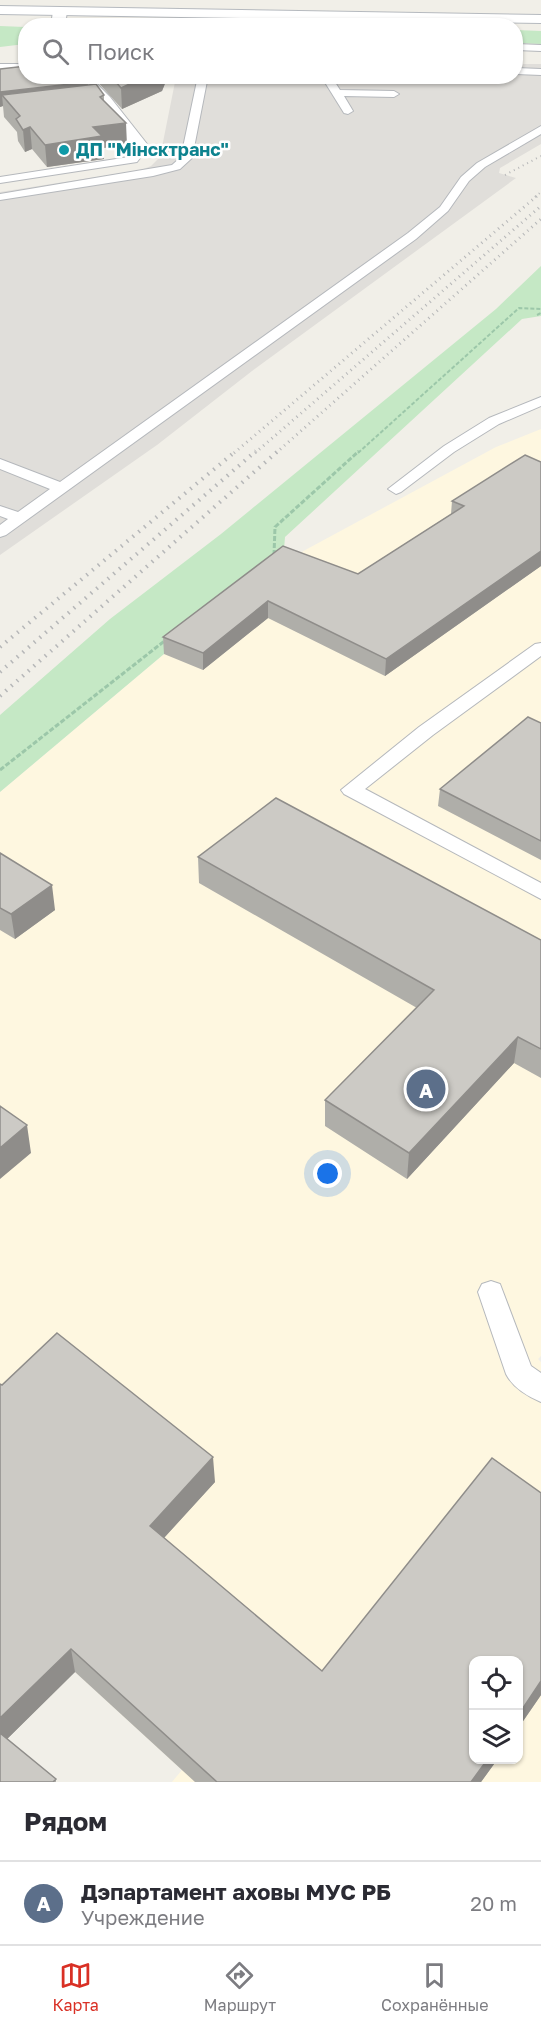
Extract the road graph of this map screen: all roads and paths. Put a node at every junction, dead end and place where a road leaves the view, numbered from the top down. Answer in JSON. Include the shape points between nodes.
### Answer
{"nodes":[{"id":1,"x":0,"y":10,"type":"edge"},
{"id":2,"x":59,"y":18,"type":"edge"},
{"id":3,"x":523,"y":19,"type":"edge"},
{"id":4,"x":540,"y":19,"type":"edge"},
{"id":5,"x":523,"y":47,"type":"edge"},
{"id":6,"x":541,"y":48,"type":"edge"},
{"id":7,"x":0,"y":67,"type":"edge"},
{"id":8,"x":18,"y":68,"type":"edge"},
{"id":9,"x":18,"y":70,"type":"edge"},
{"id":10,"x":523,"y":71,"type":"edge"},
{"id":11,"x":541,"y":72,"type":"edge"},
{"id":12,"x":0,"y":76,"type":"edge"},
{"id":13,"x":86,"y":84,"type":"edge"},
{"id":14,"x":201,"y":84,"type":"edge"},
{"id":15,"x":331,"y":84,"type":"edge"},
{"id":16,"x":337,"y":93,"type":"junction"},
{"id":17,"x":394,"y":94,"type":"dead end"},
{"id":18,"x":348,"y":111,"type":"dead end"},
{"id":19,"x":541,"y":129,"type":"edge"},
{"id":20,"x":142,"y":149,"type":"joint"},
{"id":21,"x":0,"y":180,"type":"edge"},
{"id":22,"x":0,"y":197,"type":"edge"},
{"id":23,"x":541,"y":311,"type":"edge"},
{"id":24,"x":537,"y":315,"type":"dead end"},
{"id":25,"x":541,"y":401,"type":"edge"},
{"id":26,"x":0,"y":464,"type":"edge"},
{"id":27,"x":63,"y":488,"type":"junction"},
{"id":28,"x":396,"y":489,"type":"dead end"},
{"id":29,"x":0,"y":511,"type":"edge"},
{"id":30,"x":20,"y":518,"type":"junction"},
{"id":31,"x":0,"y":532,"type":"edge"},
{"id":32,"x":274,"y":555,"type":"edge"},
{"id":33,"x":174,"y":634,"type":"edge"},
{"id":34,"x":541,"y":648,"type":"edge"},
{"id":35,"x":0,"y":770,"type":"edge"},
{"id":36,"x":541,"y":892,"type":"edge"},
{"id":37,"x":491,"y":1292,"type":"dead end"},
{"id":38,"x":541,"y":1389,"type":"edge"}],
"edges":[{"from":1,"to":2,"type":"main road"},
{"from":3,"to":4,"type":"main road"},
{"from":5,"to":6,"type":"lane"},
{"from":7,"to":8,"type":"lane"},
{"from":9,"to":12,"type":"lane"},
{"from":10,"to":11,"type":"lane"},
{"from":13,"to":20,"type":"main road"},
{"from":14,"to":22,"type":"lane","via":[[186,158],[176,167]]},
{"from":15,"to":16,"type":"lane"},
{"from":16,"to":17,"type":"lane"},
{"from":16,"to":18,"type":"lane"},
{"from":19,"to":27,"type":"lane","via":[[481,165],[465,179],[444,209],[412,236]]},
{"from":20,"to":21,"type":"lane","via":[[133,160]]},
{"from":23,"to":24,"type":"path"},
{"from":23,"to":32,"type":"path","via":[[519,308],[275,527]]},
{"from":25,"to":28,"type":"lane","via":[[494,421]]},
{"from":26,"to":27,"type":"lane"},
{"from":27,"to":30,"type":"lane"},
{"from":29,"to":30,"type":"lane"},
{"from":30,"to":31,"type":"lane"},
{"from":33,"to":35,"type":"path"},
{"from":34,"to":36,"type":"lane","via":[[351,790]]},
{"from":37,"to":38,"type":"lane","via":[[520,1374]]}]}
